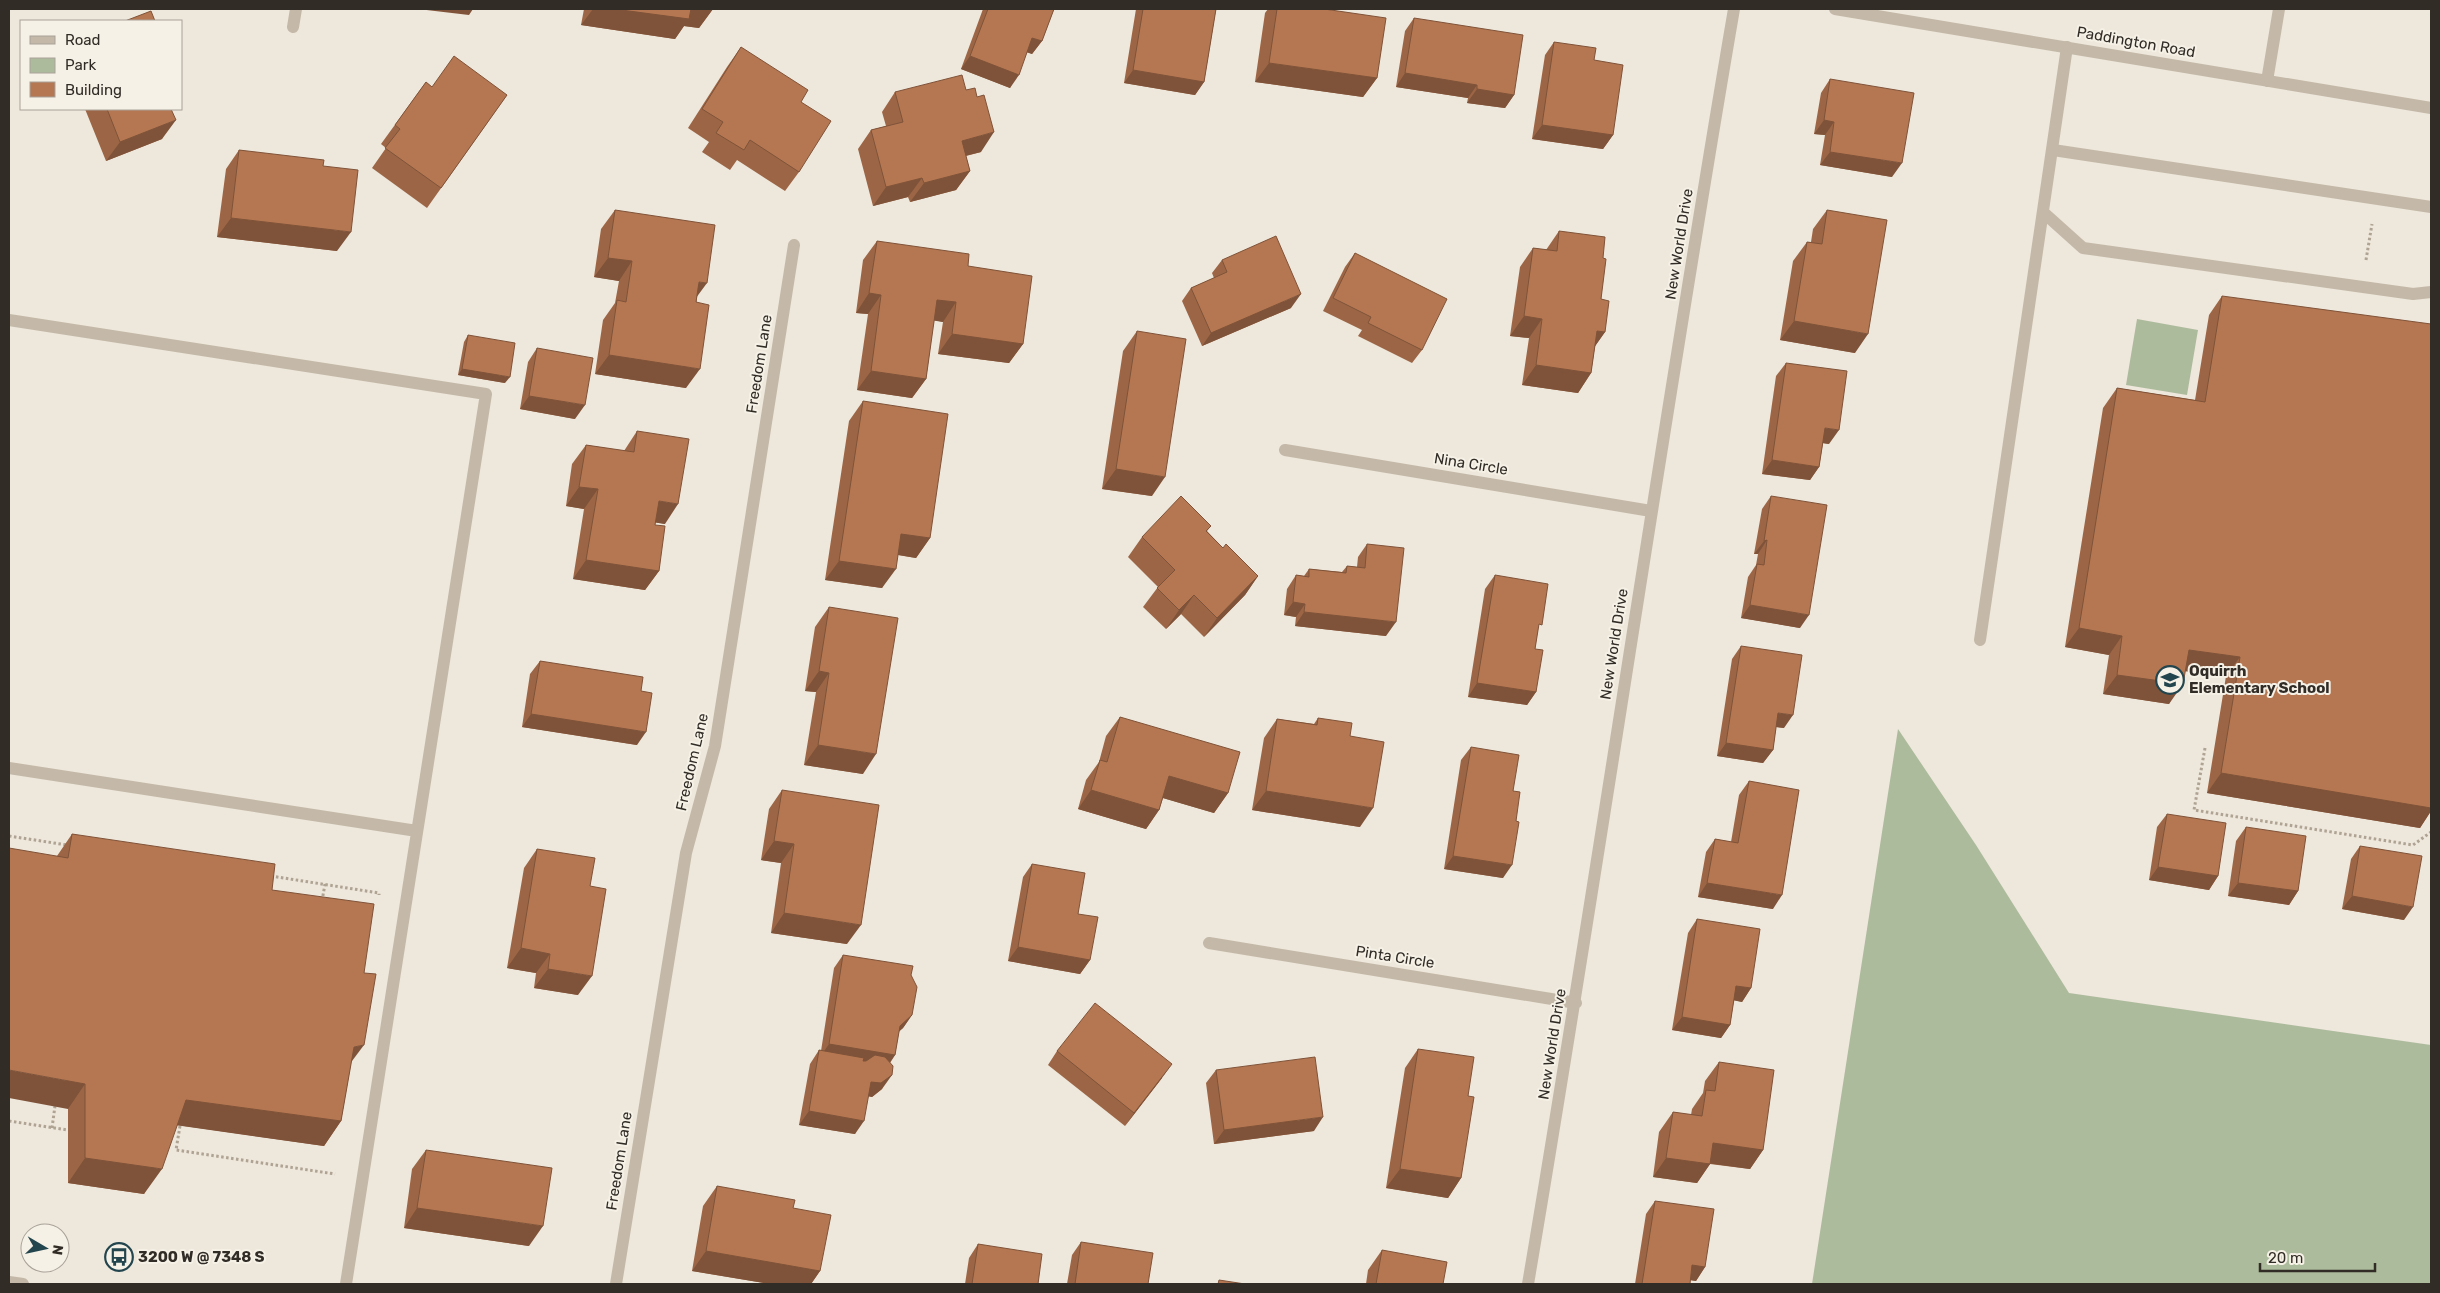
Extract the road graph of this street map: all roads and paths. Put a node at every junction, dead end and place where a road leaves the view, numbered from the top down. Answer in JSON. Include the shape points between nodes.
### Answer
{"nodes":[{"id":1,"x":296,"y":9,"type":"edge"},
{"id":2,"x":1734,"y":9,"type":"edge"},
{"id":3,"x":1835,"y":9,"type":"edge"},
{"id":4,"x":2279,"y":9,"type":"edge"},
{"id":5,"x":293,"y":27,"type":"dead end"},
{"id":6,"x":2067,"y":47,"type":"junction"},
{"id":7,"x":2267,"y":81,"type":"junction"},
{"id":8,"x":2431,"y":108,"type":"edge"},
{"id":9,"x":2053,"y":150,"type":"junction"},
{"id":10,"x":2376,"y":198,"type":"junction"},
{"id":11,"x":2431,"y":207,"type":"edge"},
{"id":12,"x":2044,"y":213,"type":"junction"},
{"id":13,"x":794,"y":245,"type":"dead end"},
{"id":14,"x":2366,"y":261,"type":"dead end"},
{"id":15,"x":2431,"y":292,"type":"edge"},
{"id":16,"x":9,"y":320,"type":"edge"},
{"id":17,"x":1285,"y":450,"type":"dead end"},
{"id":18,"x":1651,"y":510,"type":"junction"},
{"id":19,"x":1980,"y":640,"type":"dead end"},
{"id":20,"x":2205,"y":748,"type":"dead end"},
{"id":21,"x":9,"y":768,"type":"edge"},
{"id":22,"x":417,"y":831,"type":"junction"},
{"id":23,"x":2431,"y":832,"type":"edge"},
{"id":24,"x":9,"y":836,"type":"edge"},
{"id":25,"x":72,"y":846,"type":"edge"},
{"id":26,"x":266,"y":876,"type":"edge"},
{"id":27,"x":324,"y":884,"type":"junction"},
{"id":28,"x":378,"y":902,"type":"dead end"},
{"id":29,"x":321,"y":907,"type":"edge"},
{"id":30,"x":1209,"y":943,"type":"dead end"},
{"id":31,"x":1576,"y":1003,"type":"junction"},
{"id":32,"x":55,"y":1106,"type":"edge"},
{"id":33,"x":9,"y":1121,"type":"edge"},
{"id":34,"x":180,"y":1126,"type":"edge"},
{"id":35,"x":52,"y":1128,"type":"junction"},
{"id":36,"x":68,"y":1130,"type":"dead end"},
{"id":37,"x":336,"y":1165,"type":"dead end"},
{"id":38,"x":335,"y":1174,"type":"junction"},
{"id":39,"x":334,"y":1184,"type":"dead end"},
{"id":40,"x":9,"y":1282,"type":"edge"},
{"id":41,"x":23,"y":1284,"type":"edge"},
{"id":42,"x":346,"y":1284,"type":"edge"},
{"id":43,"x":616,"y":1284,"type":"edge"},
{"id":44,"x":1528,"y":1284,"type":"edge"}],
"edges":[{"from":1,"to":5,"type":"street"},
{"from":2,"to":18,"type":"street","name":"New World Drive"},
{"from":3,"to":6,"type":"street","name":"Paddington Road"},
{"from":4,"to":7,"type":"street"},
{"from":6,"to":7,"type":"street","name":"Paddington Road"},
{"from":6,"to":9,"type":"street"},
{"from":7,"to":8,"type":"street","name":"Paddington Road"},
{"from":9,"to":10,"type":"street"},
{"from":9,"to":12,"type":"street"},
{"from":10,"to":11,"type":"street"},
{"from":10,"to":14,"type":"path"},
{"from":12,"to":15,"type":"street","via":[[2083,248],[2413,294]]},
{"from":12,"to":19,"type":"street"},
{"from":13,"to":43,"type":"street","name":"Freedom Lane","via":[[715,746],[686,853]]},
{"from":16,"to":22,"type":"street","via":[[486,394]]},
{"from":17,"to":18,"type":"street","name":"Nina Circle"},
{"from":18,"to":31,"type":"street","name":"New World Drive"},
{"from":20,"to":23,"type":"path","via":[[2194,810],[2413,845]]},
{"from":21,"to":22,"type":"street"},
{"from":22,"to":42,"type":"street"},
{"from":24,"to":25,"type":"path"},
{"from":26,"to":27,"type":"path"},
{"from":27,"to":28,"type":"path","via":[[379,893]]},
{"from":27,"to":29,"type":"path"},
{"from":30,"to":31,"type":"street","name":"Pinta Circle"},
{"from":31,"to":44,"type":"street","name":"New World Drive"},
{"from":32,"to":35,"type":"path"},
{"from":33,"to":35,"type":"path"},
{"from":34,"to":38,"type":"path","via":[[176,1150]]},
{"from":35,"to":36,"type":"path"},
{"from":37,"to":38,"type":"path"},
{"from":38,"to":39,"type":"path"},
{"from":40,"to":41,"type":"street"}]}
